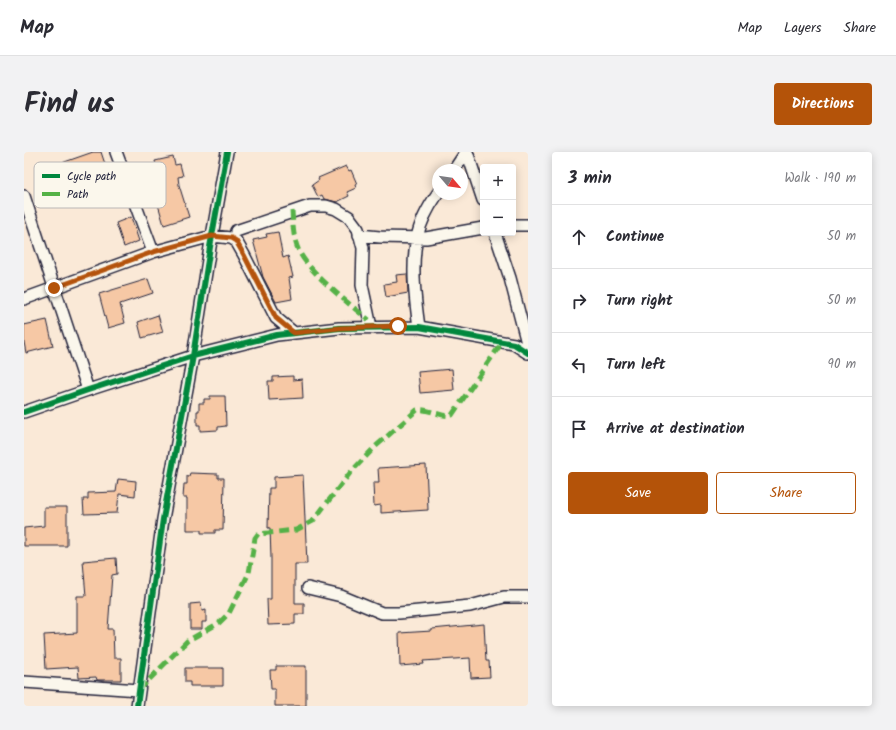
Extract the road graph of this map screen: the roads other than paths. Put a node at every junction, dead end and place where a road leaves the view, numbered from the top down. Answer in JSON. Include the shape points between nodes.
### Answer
{"nodes":[{"id":1,"x":116,"y":152,"type":"edge"},
{"id":2,"x":227,"y":152,"type":"edge"},
{"id":3,"x":467,"y":152,"type":"edge"},
{"id":4,"x":120,"y":162,"type":"edge"},
{"id":5,"x":458,"y":164,"type":"edge"},
{"id":6,"x":480,"y":191,"type":"edge"},
{"id":7,"x":24,"y":196,"type":"edge"},
{"id":8,"x":434,"y":200,"type":"edge"},
{"id":9,"x":137,"y":208,"type":"edge"},
{"id":10,"x":516,"y":225,"type":"edge"},
{"id":11,"x":528,"y":225,"type":"edge"},
{"id":12,"x":480,"y":229,"type":"edge"},
{"id":13,"x":236,"y":231,"type":"dead end"},
{"id":14,"x":359,"y":235,"type":"junction"},
{"id":15,"x":212,"y":236,"type":"junction"},
{"id":16,"x":496,"y":236,"type":"edge"},
{"id":17,"x":417,"y":237,"type":"junction"},
{"id":18,"x":153,"y":252,"type":"junction"},
{"id":19,"x":54,"y":288,"type":"junction"},
{"id":20,"x":24,"y":299,"type":"edge"},
{"id":21,"x":524,"y":316,"type":"edge"},
{"id":22,"x":371,"y":327,"type":"junction"},
{"id":23,"x":419,"y":327,"type":"junction"},
{"id":24,"x":294,"y":333,"type":"junction"},
{"id":25,"x":528,"y":347,"type":"edge"},
{"id":26,"x":528,"y":353,"type":"edge"},
{"id":27,"x":193,"y":356,"type":"junction"},
{"id":28,"x":88,"y":390,"type":"junction"},
{"id":29,"x":24,"y":412,"type":"edge"},
{"id":30,"x":308,"y":588,"type":"dead end"},
{"id":31,"x":528,"y":597,"type":"edge"},
{"id":32,"x":24,"y":682,"type":"edge"},
{"id":33,"x":139,"y":690,"type":"junction"},
{"id":34,"x":137,"y":706,"type":"edge"}],
"edges":[{"from":1,"to":4,"type":"street"},
{"from":2,"to":15,"type":"street"},
{"from":3,"to":5,"type":"street"},
{"from":3,"to":6,"type":"street"},
{"from":7,"to":19,"type":"street"},
{"from":8,"to":17,"type":"street"},
{"from":9,"to":18,"type":"street"},
{"from":10,"to":11,"type":"street"},
{"from":12,"to":17,"type":"street","via":[[438,237]]},
{"from":13,"to":14,"type":"street","via":[[310,206],[326,206],[349,217],[358,229]]},
{"from":14,"to":17,"type":"street","via":[[380,238]]},
{"from":14,"to":22,"type":"street","via":[[363,248],[362,285]]},
{"from":15,"to":18,"type":"street"},
{"from":15,"to":24,"type":"street","via":[[236,241],[276,318]]},
{"from":15,"to":27,"type":"street"},
{"from":16,"to":21,"type":"street"},
{"from":17,"to":23,"type":"street","via":[[415,287]]},
{"from":18,"to":19,"type":"street"},
{"from":19,"to":20,"type":"street"},
{"from":19,"to":28,"type":"street"},
{"from":21,"to":25,"type":"street"},
{"from":22,"to":23,"type":"street"},
{"from":22,"to":24,"type":"street"},
{"from":23,"to":26,"type":"street","via":[[514,344]]},
{"from":24,"to":27,"type":"street"},
{"from":27,"to":28,"type":"street"},
{"from":27,"to":33,"type":"street","via":[[163,519]]},
{"from":28,"to":29,"type":"street"},
{"from":30,"to":31,"type":"street","via":[[341,596],[382,612],[399,613],[470,606],[504,597]]},
{"from":32,"to":33,"type":"street"},
{"from":33,"to":34,"type":"street"}]}
